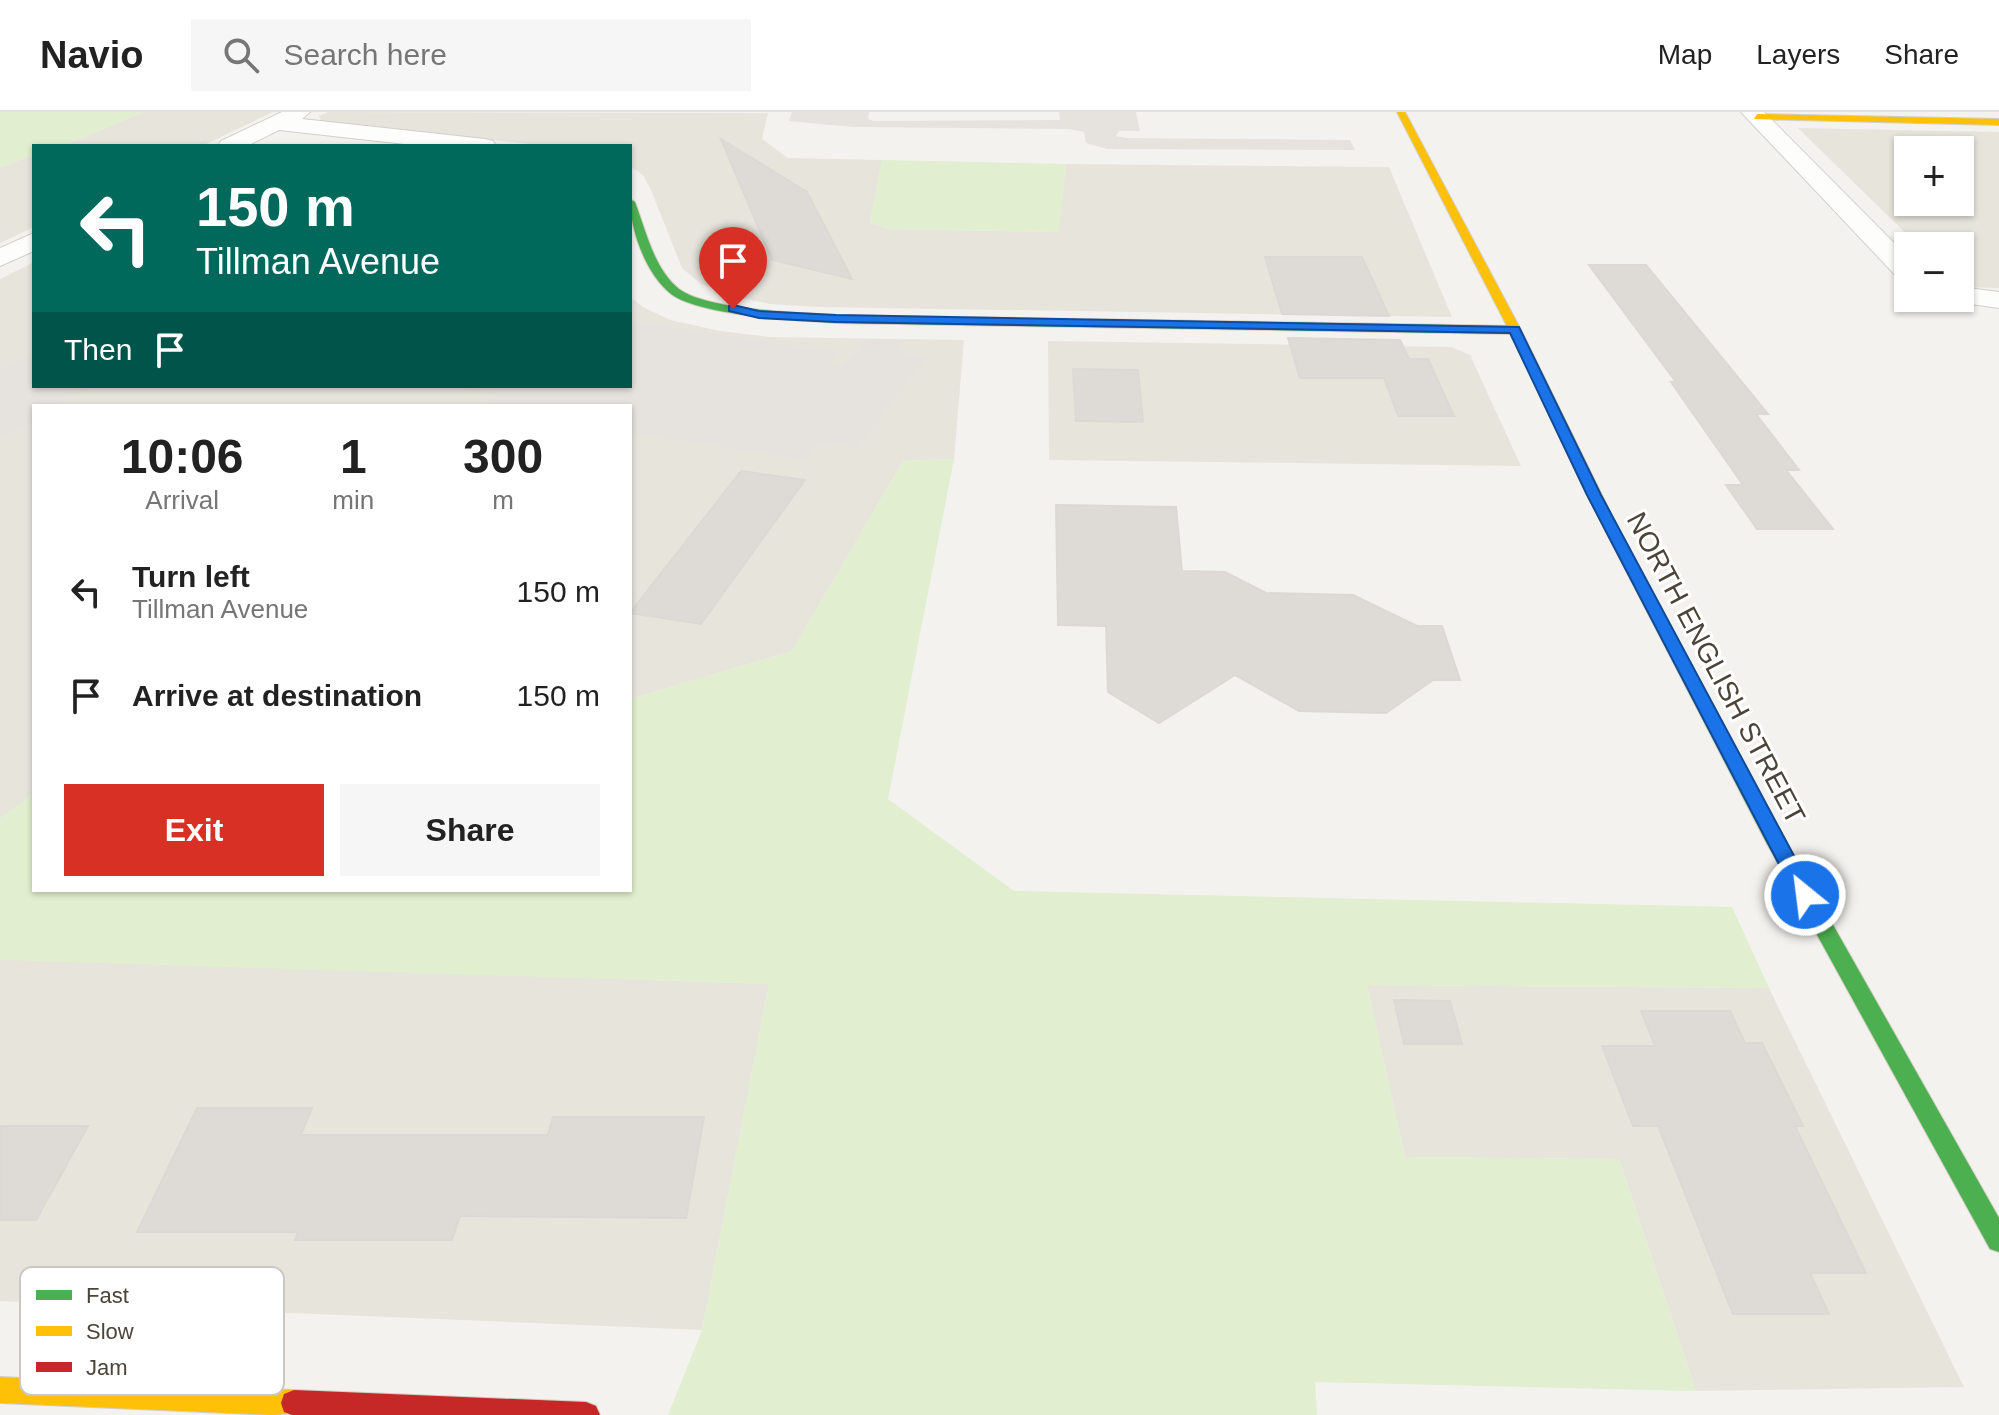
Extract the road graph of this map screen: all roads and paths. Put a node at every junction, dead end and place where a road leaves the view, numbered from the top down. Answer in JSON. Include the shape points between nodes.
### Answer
{"nodes":[{"id":1,"x":299,"y":112,"type":"edge"},
{"id":2,"x":1401,"y":112,"type":"edge"},
{"id":3,"x":1754,"y":114,"type":"edge"},
{"id":4,"x":1999,"y":122,"type":"edge"},
{"id":5,"x":276,"y":123,"type":"junction"},
{"id":6,"x":233,"y":144,"type":"edge"},
{"id":7,"x":467,"y":144,"type":"edge"},
{"id":8,"x":632,"y":207,"type":"edge"},
{"id":9,"x":32,"y":242,"type":"edge"},
{"id":10,"x":0,"y":258,"type":"edge"},
{"id":11,"x":1894,"y":258,"type":"edge"},
{"id":12,"x":1974,"y":297,"type":"edge"},
{"id":13,"x":1999,"y":300,"type":"edge"},
{"id":14,"x":1515,"y":330,"type":"junction"},
{"id":15,"x":1999,"y":1241,"type":"edge"},
{"id":16,"x":0,"y":1390,"type":"edge"},
{"id":17,"x":20,"y":1391,"type":"edge"},
{"id":18,"x":117,"y":1395,"type":"edge"},
{"id":19,"x":586,"y":1415,"type":"edge"}],
"edges":[{"from":1,"to":5,"type":"street"},
{"from":2,"to":14,"type":"street","name":"NORTH ENGLISH STREET"},
{"from":3,"to":4,"type":"street"},
{"from":3,"to":11,"type":"street"},
{"from":5,"to":6,"type":"street"},
{"from":5,"to":7,"type":"street"},
{"from":8,"to":14,"type":"street","via":[[653,264],[676,292],[759,314]]},
{"from":9,"to":10,"type":"street"},
{"from":12,"to":13,"type":"street"},
{"from":14,"to":15,"type":"street","name":"NORTH ENGLISH STREET","via":[[1594,495],[1768,828]]},
{"from":16,"to":17,"type":"street"},
{"from":18,"to":19,"type":"street"}]}
